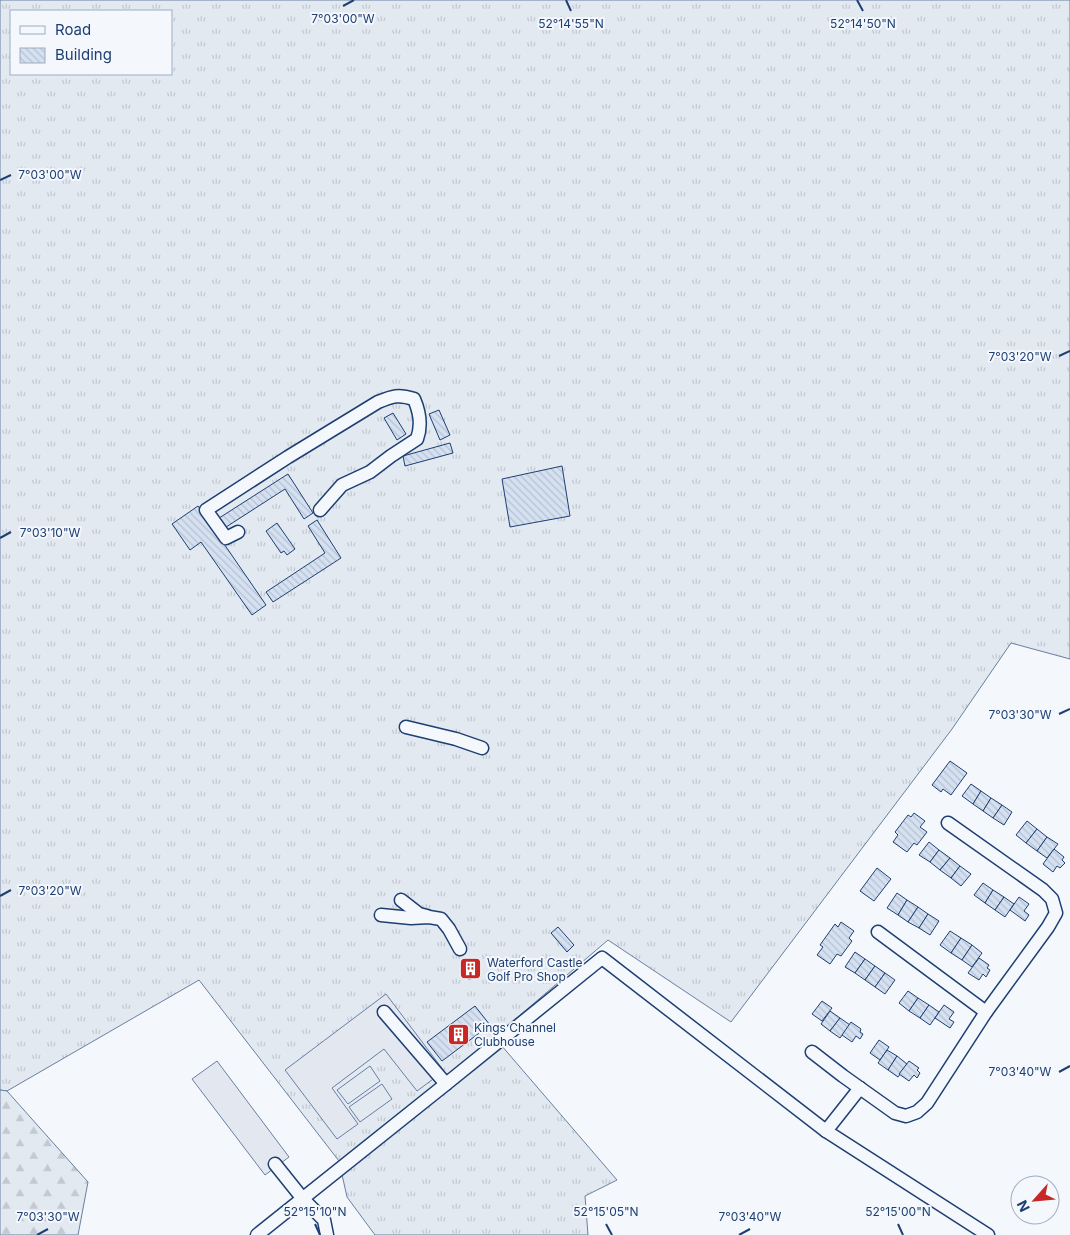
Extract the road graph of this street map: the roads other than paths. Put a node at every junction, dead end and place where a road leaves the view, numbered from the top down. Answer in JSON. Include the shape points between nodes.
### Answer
{"nodes":[{"id":1,"x":320,"y":510,"type":"dead end"},
{"id":2,"x":238,"y":532,"type":"dead end"},
{"id":3,"x":406,"y":727,"type":"dead end"},
{"id":4,"x":482,"y":748,"type":"dead end"},
{"id":5,"x":948,"y":824,"type":"dead end"},
{"id":6,"x":401,"y":900,"type":"dead end"},
{"id":7,"x":381,"y":914,"type":"dead end"},
{"id":8,"x":429,"y":917,"type":"junction"},
{"id":9,"x":878,"y":932,"type":"dead end"},
{"id":10,"x":460,"y":949,"type":"dead end"},
{"id":11,"x":384,"y":1012,"type":"dead end"},
{"id":12,"x":986,"y":1012,"type":"junction"},
{"id":13,"x":812,"y":1052,"type":"dead end"},
{"id":14,"x":446,"y":1084,"type":"junction"},
{"id":15,"x":860,"y":1088,"type":"junction"},
{"id":16,"x":826,"y":1131,"type":"junction"},
{"id":17,"x":275,"y":1164,"type":"dead end"},
{"id":18,"x":303,"y":1199,"type":"junction"},
{"id":19,"x":257,"y":1235,"type":"edge"},
{"id":20,"x":327,"y":1235,"type":"edge"},
{"id":21,"x":988,"y":1235,"type":"edge"}],
"edges":[{"from":1,"to":2,"type":"street","via":[[342,484],[370,472],[418,440],[420,422],[414,399],[392,396],[378,402],[206,510],[226,538]]},
{"from":3,"to":4,"type":"street"},
{"from":5,"to":12,"type":"street","via":[[1043,890],[1052,899],[1056,913]]},
{"from":6,"to":8,"type":"street","via":[[419,914]]},
{"from":7,"to":8,"type":"street"},
{"from":8,"to":10,"type":"street","via":[[441,919]]},
{"from":9,"to":12,"type":"street"},
{"from":11,"to":14,"type":"street"},
{"from":12,"to":15,"type":"street","via":[[927,1103],[917,1112],[906,1116],[895,1113]]},
{"from":13,"to":15,"type":"street"},
{"from":14,"to":16,"type":"street","via":[[602,958]]},
{"from":14,"to":18,"type":"street"},
{"from":15,"to":16,"type":"street"},
{"from":16,"to":21,"type":"street"},
{"from":17,"to":18,"type":"street"},
{"from":18,"to":19,"type":"street"},
{"from":18,"to":20,"type":"street","via":[[324,1220]]}]}
